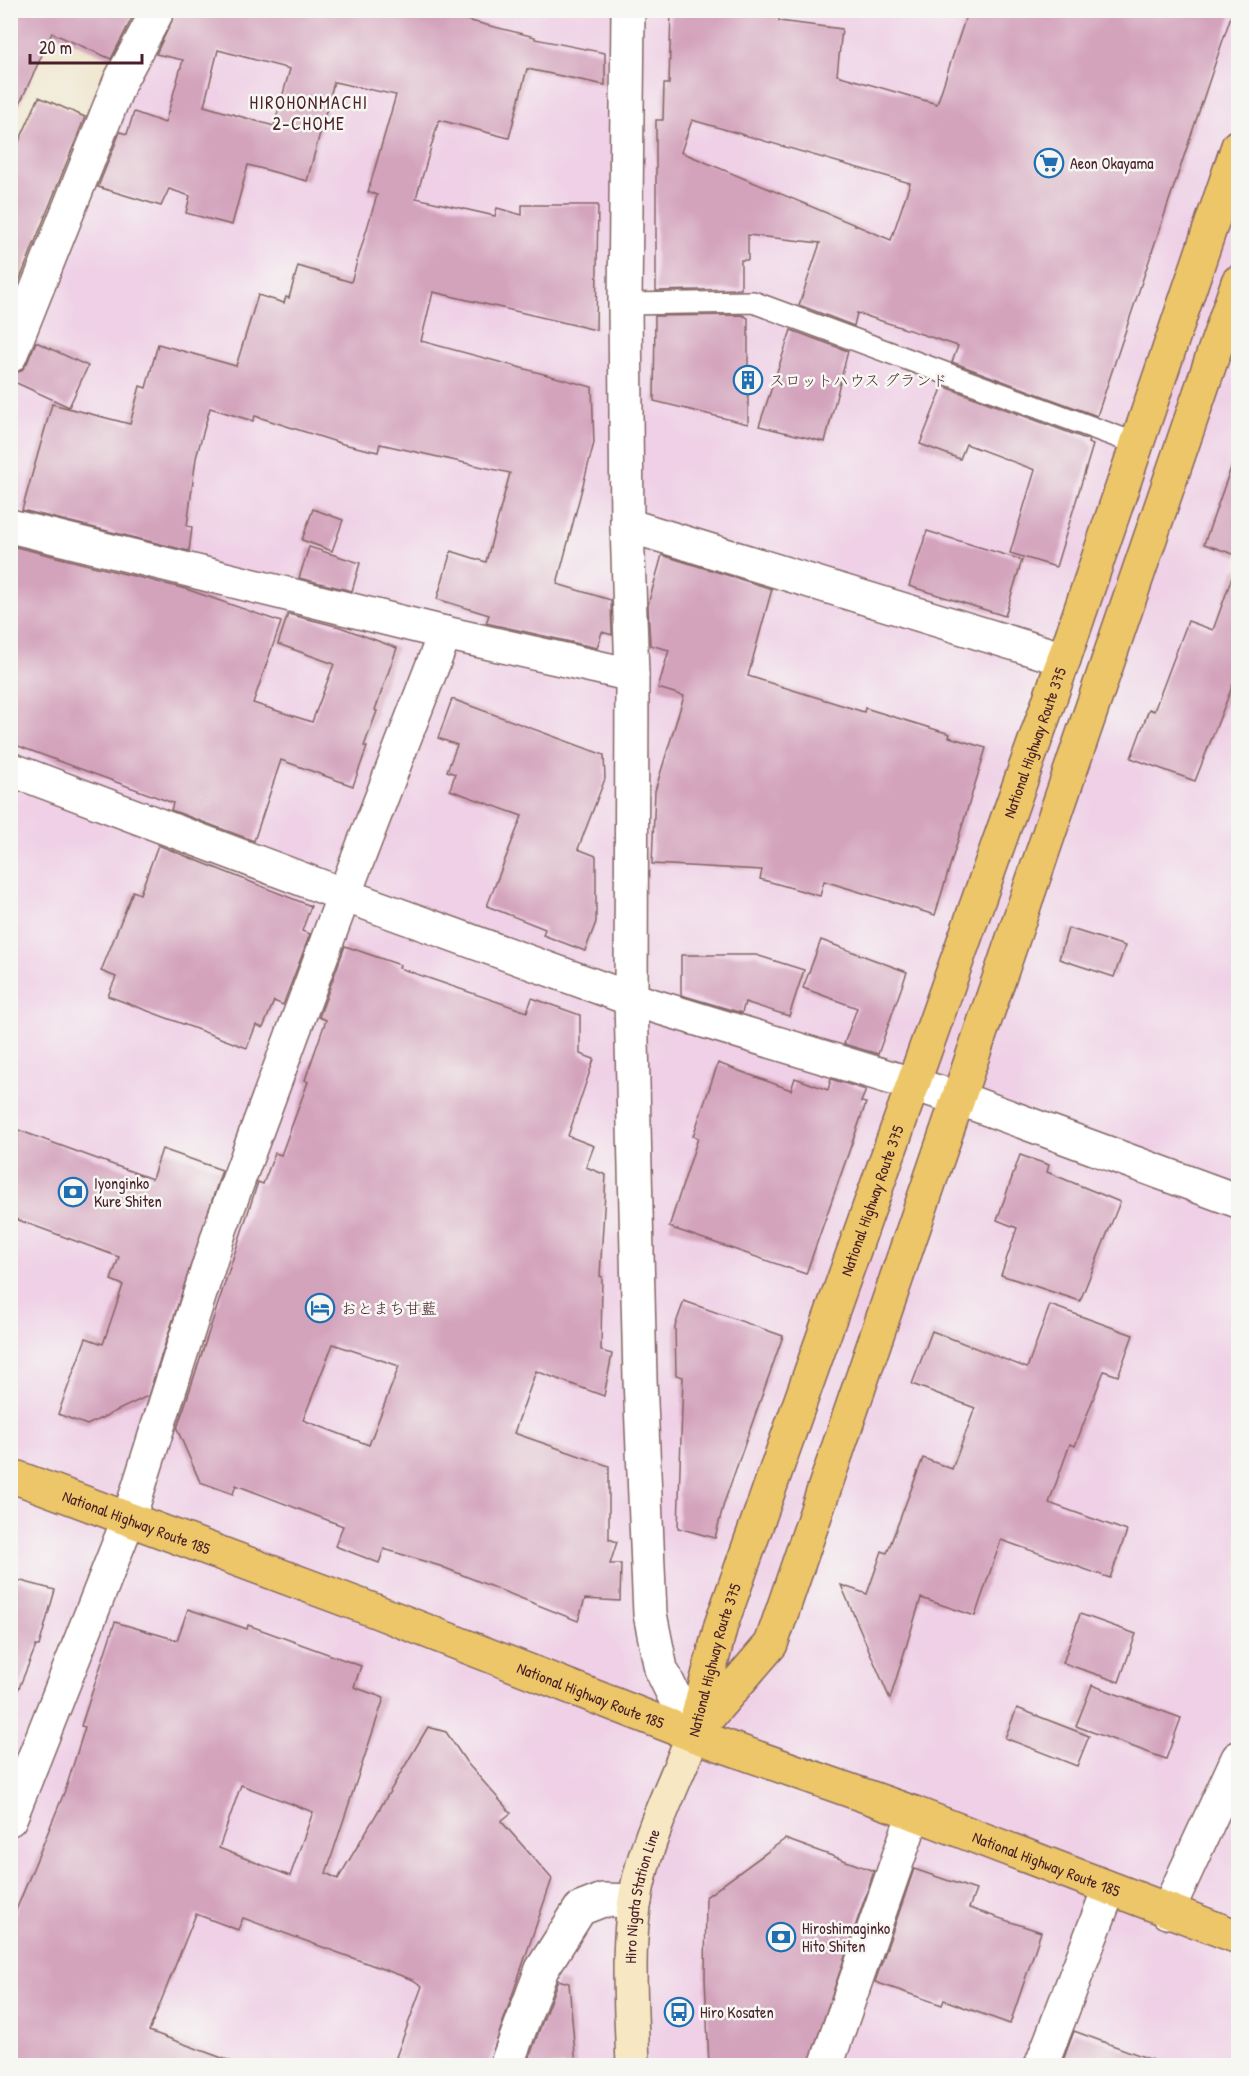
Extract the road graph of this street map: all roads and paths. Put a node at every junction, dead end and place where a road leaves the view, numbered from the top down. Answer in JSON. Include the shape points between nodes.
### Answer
{"nodes":[{"id":1,"x":158,"y":10,"type":"edge"},
{"id":2,"x":628,"y":10,"type":"edge"},
{"id":3,"x":1239,"y":146,"type":"edge"},
{"id":4,"x":1239,"y":282,"type":"edge"},
{"id":5,"x":625,"y":304,"type":"junction"},
{"id":6,"x":10,"y":356,"type":"edge"},
{"id":7,"x":1137,"y":444,"type":"junction"},
{"id":8,"x":627,"y":525,"type":"junction"},
{"id":9,"x":10,"y":526,"type":"edge"},
{"id":10,"x":445,"y":633,"type":"junction"},
{"id":11,"x":1064,"y":659,"type":"junction"},
{"id":12,"x":632,"y":675,"type":"junction"},
{"id":13,"x":10,"y":770,"type":"edge"},
{"id":14,"x":344,"y":895,"type":"junction"},
{"id":15,"x":631,"y":999,"type":"junction"},
{"id":16,"x":913,"y":1086,"type":"junction"},
{"id":17,"x":958,"y":1098,"type":"junction"},
{"id":18,"x":1239,"y":1201,"type":"edge"},
{"id":19,"x":10,"y":1475,"type":"edge"},
{"id":20,"x":129,"y":1518,"type":"junction"},
{"id":21,"x":693,"y":1735,"type":"junction"},
{"id":22,"x":1239,"y":1758,"type":"edge"},
{"id":23,"x":914,"y":1813,"type":"junction"},
{"id":24,"x":10,"y":1819,"type":"edge"},
{"id":25,"x":1109,"y":1889,"type":"junction"},
{"id":26,"x":635,"y":1901,"type":"junction"},
{"id":27,"x":1167,"y":1912,"type":"junction"},
{"id":28,"x":1239,"y":1937,"type":"edge"},
{"id":29,"x":506,"y":2066,"type":"edge"},
{"id":30,"x":633,"y":2066,"type":"edge"},
{"id":31,"x":826,"y":2066,"type":"edge"},
{"id":32,"x":1041,"y":2066,"type":"edge"}],
"edges":[{"from":1,"to":6,"type":"street","via":[[120,81]]},
{"from":2,"to":5,"type":"street"},
{"from":3,"to":7,"type":"highway","name":"National Highway Route 375"},
{"from":4,"to":17,"type":"highway","name":"National Highway Route 375"},
{"from":5,"to":7,"type":"lane","via":[[753,302]]},
{"from":5,"to":8,"type":"street"},
{"from":7,"to":11,"type":"highway","name":"National Highway Route 375"},
{"from":8,"to":11,"type":"street"},
{"from":8,"to":12,"type":"street"},
{"from":9,"to":10,"type":"street"},
{"from":10,"to":12,"type":"street"},
{"from":10,"to":14,"type":"street"},
{"from":11,"to":16,"type":"highway","name":"National Highway Route 375"},
{"from":12,"to":15,"type":"street"},
{"from":13,"to":14,"type":"street"},
{"from":14,"to":15,"type":"street"},
{"from":14,"to":20,"type":"street","via":[[221,1227]]},
{"from":15,"to":16,"type":"street"},
{"from":15,"to":21,"type":"street","via":[[650,1614],[661,1670]]},
{"from":16,"to":17,"type":"street"},
{"from":16,"to":21,"type":"highway","name":"National Highway Route 375","via":[[721,1625]]},
{"from":17,"to":18,"type":"street"},
{"from":17,"to":21,"type":"highway","name":"National Highway Route 375","via":[[771,1644]]},
{"from":19,"to":20,"type":"highway","name":"National Highway Route 185"},
{"from":20,"to":21,"type":"highway","name":"National Highway Route 185"},
{"from":20,"to":24,"type":"street"},
{"from":21,"to":23,"type":"highway","name":"National Highway Route 185"},
{"from":21,"to":26,"type":"main road","name":"Hiro Nigata Station Line","via":[[645,1859]]},
{"from":22,"to":27,"type":"street"},
{"from":23,"to":25,"type":"highway","name":"National Highway Route 185"},
{"from":23,"to":31,"type":"street"},
{"from":25,"to":27,"type":"highway","name":"National Highway Route 185"},
{"from":25,"to":32,"type":"street"},
{"from":26,"to":29,"type":"street","via":[[603,1900],[580,1909],[542,1969]]},
{"from":26,"to":30,"type":"main road","name":"Hiro Nigata Station Line"},
{"from":27,"to":28,"type":"highway","name":"National Highway Route 185"}]}
